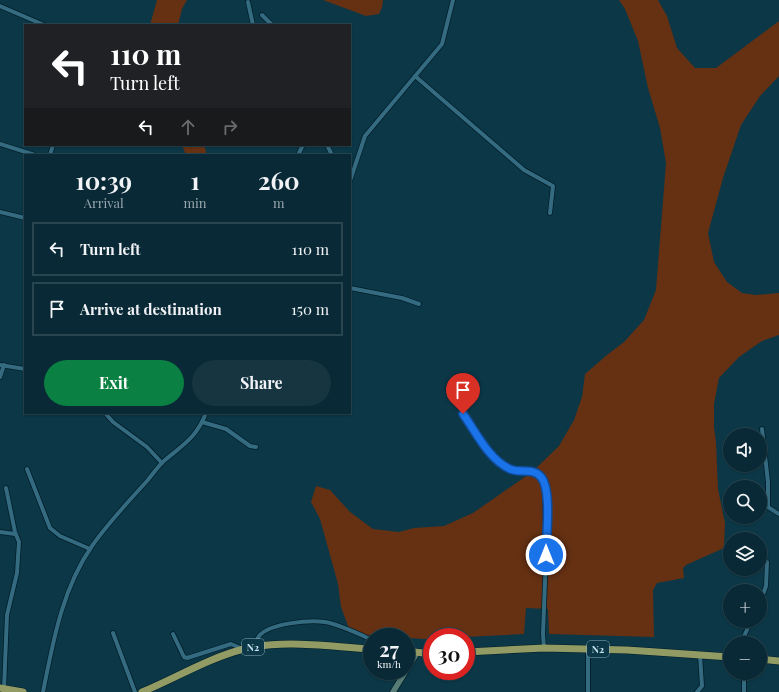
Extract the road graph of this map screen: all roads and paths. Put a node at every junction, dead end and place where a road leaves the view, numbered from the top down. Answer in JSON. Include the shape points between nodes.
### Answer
{"nodes":[{"id":1,"x":453,"y":0,"type":"edge"},
{"id":2,"x":248,"y":2,"type":"dead end"},
{"id":3,"x":0,"y":6,"type":"edge"},
{"id":4,"x":262,"y":15,"type":"dead end"},
{"id":5,"x":42,"y":24,"type":"edge"},
{"id":6,"x":253,"y":24,"type":"edge"},
{"id":7,"x":271,"y":24,"type":"edge"},
{"id":8,"x":415,"y":76,"type":"junction"},
{"id":9,"x":0,"y":144,"type":"edge"},
{"id":10,"x":31,"y":154,"type":"edge"},
{"id":11,"x":352,"y":171,"type":"edge"},
{"id":12,"x":0,"y":212,"type":"edge"},
{"id":13,"x":550,"y":213,"type":"dead end"},
{"id":14,"x":24,"y":218,"type":"edge"},
{"id":15,"x":351,"y":288,"type":"edge"},
{"id":16,"x":419,"y":304,"type":"dead end"},
{"id":17,"x":2,"y":365,"type":"edge"},
{"id":18,"x":24,"y":369,"type":"edge"},
{"id":19,"x":0,"y":377,"type":"edge"},
{"id":20,"x":106,"y":414,"type":"edge"},
{"id":21,"x":206,"y":414,"type":"edge"},
{"id":22,"x":463,"y":414,"type":"dead end"},
{"id":23,"x":202,"y":422,"type":"junction"},
{"id":24,"x":256,"y":448,"type":"dead end"},
{"id":25,"x":162,"y":463,"type":"junction"},
{"id":26,"x":27,"y":469,"type":"dead end"},
{"id":27,"x":767,"y":472,"type":"edge"},
{"id":28,"x":6,"y":488,"type":"dead end"},
{"id":29,"x":779,"y":514,"type":"edge"},
{"id":30,"x":0,"y":532,"type":"edge"},
{"id":31,"x":15,"y":534,"type":"junction"},
{"id":32,"x":90,"y":549,"type":"junction"},
{"id":33,"x":768,"y":562,"type":"dead end"},
{"id":34,"x":766,"y":584,"type":"edge"},
{"id":35,"x":113,"y":633,"type":"dead end"},
{"id":36,"x":173,"y":634,"type":"dead end"},
{"id":37,"x":363,"y":636,"type":"edge"},
{"id":38,"x":253,"y":648,"type":"junction"},
{"id":39,"x":363,"y":648,"type":"edge"},
{"id":40,"x":544,"y":648,"type":"junction"},
{"id":41,"x":243,"y":649,"type":"junction"},
{"id":42,"x":588,"y":649,"type":"junction"},
{"id":43,"x":475,"y":652,"type":"edge"},
{"id":44,"x":417,"y":653,"type":"joint"},
{"id":45,"x":423,"y":653,"type":"edge"},
{"id":46,"x":700,"y":655,"type":"junction"},
{"id":47,"x":723,"y":657,"type":"edge"},
{"id":48,"x":767,"y":660,"type":"edge"},
{"id":49,"x":779,"y":661,"type":"edge"},
{"id":50,"x":744,"y":680,"type":"edge"},
{"id":51,"x":2,"y":689,"type":"edge"},
{"id":52,"x":23,"y":692,"type":"edge"},
{"id":53,"x":43,"y":692,"type":"edge"},
{"id":54,"x":135,"y":692,"type":"edge"},
{"id":55,"x":142,"y":692,"type":"edge"},
{"id":56,"x":393,"y":692,"type":"edge"},
{"id":57,"x":588,"y":692,"type":"edge"},
{"id":58,"x":697,"y":692,"type":"edge"},
{"id":59,"x":744,"y":692,"type":"edge"}],
"edges":[{"from":1,"to":8,"type":"street","via":[[442,44]]},
{"from":2,"to":6,"type":"street"},
{"from":3,"to":5,"type":"street"},
{"from":4,"to":7,"type":"street"},
{"from":8,"to":11,"type":"street","via":[[365,136]]},
{"from":8,"to":13,"type":"street","via":[[524,170],[553,186]]},
{"from":9,"to":10,"type":"street"},
{"from":12,"to":14,"type":"street"},
{"from":15,"to":16,"type":"street"},
{"from":17,"to":18,"type":"street"},
{"from":17,"to":19,"type":"street"},
{"from":20,"to":25,"type":"street","via":[[112,422],[147,447]]},
{"from":21,"to":23,"type":"street"},
{"from":22,"to":40,"type":"street","via":[[495,459],[509,469],[537,473],[545,485]]},
{"from":23,"to":24,"type":"street","via":[[226,429]]},
{"from":23,"to":25,"type":"street","via":[[187,444]]},
{"from":25,"to":32,"type":"street"},
{"from":26,"to":32,"type":"street","via":[[50,528],[60,536]]},
{"from":27,"to":29,"type":"street","via":[[768,507]]},
{"from":28,"to":31,"type":"street"},
{"from":30,"to":31,"type":"street"},
{"from":31,"to":51,"type":"street","via":[[19,542],[17,573],[6,615]]},
{"from":32,"to":53,"type":"street","via":[[68,592],[59,619]]},
{"from":33,"to":34,"type":"street"},
{"from":35,"to":54,"type":"street"},
{"from":36,"to":41,"type":"street","via":[[184,657],[187,658],[231,644]]},
{"from":37,"to":38,"type":"street","via":[[325,622],[305,621],[286,624],[260,635]]},
{"from":38,"to":39,"type":"highway","number":"N2","via":[[294,644]]},
{"from":38,"to":41,"type":"highway","number":"N2"},
{"from":40,"to":42,"type":"highway","number":"N2"},
{"from":40,"to":43,"type":"highway","number":"N2"},
{"from":41,"to":55,"type":"highway","number":"N2"},
{"from":42,"to":46,"type":"highway","number":"N2"},
{"from":42,"to":57,"type":"street"},
{"from":44,"to":45,"type":"highway"},
{"from":44,"to":56,"type":"main road"},
{"from":46,"to":47,"type":"highway","number":"N2"},
{"from":46,"to":58,"type":"street","via":[[702,686]]},
{"from":48,"to":49,"type":"highway"},
{"from":50,"to":59,"type":"street"},
{"from":51,"to":52,"type":"highway"}]}
